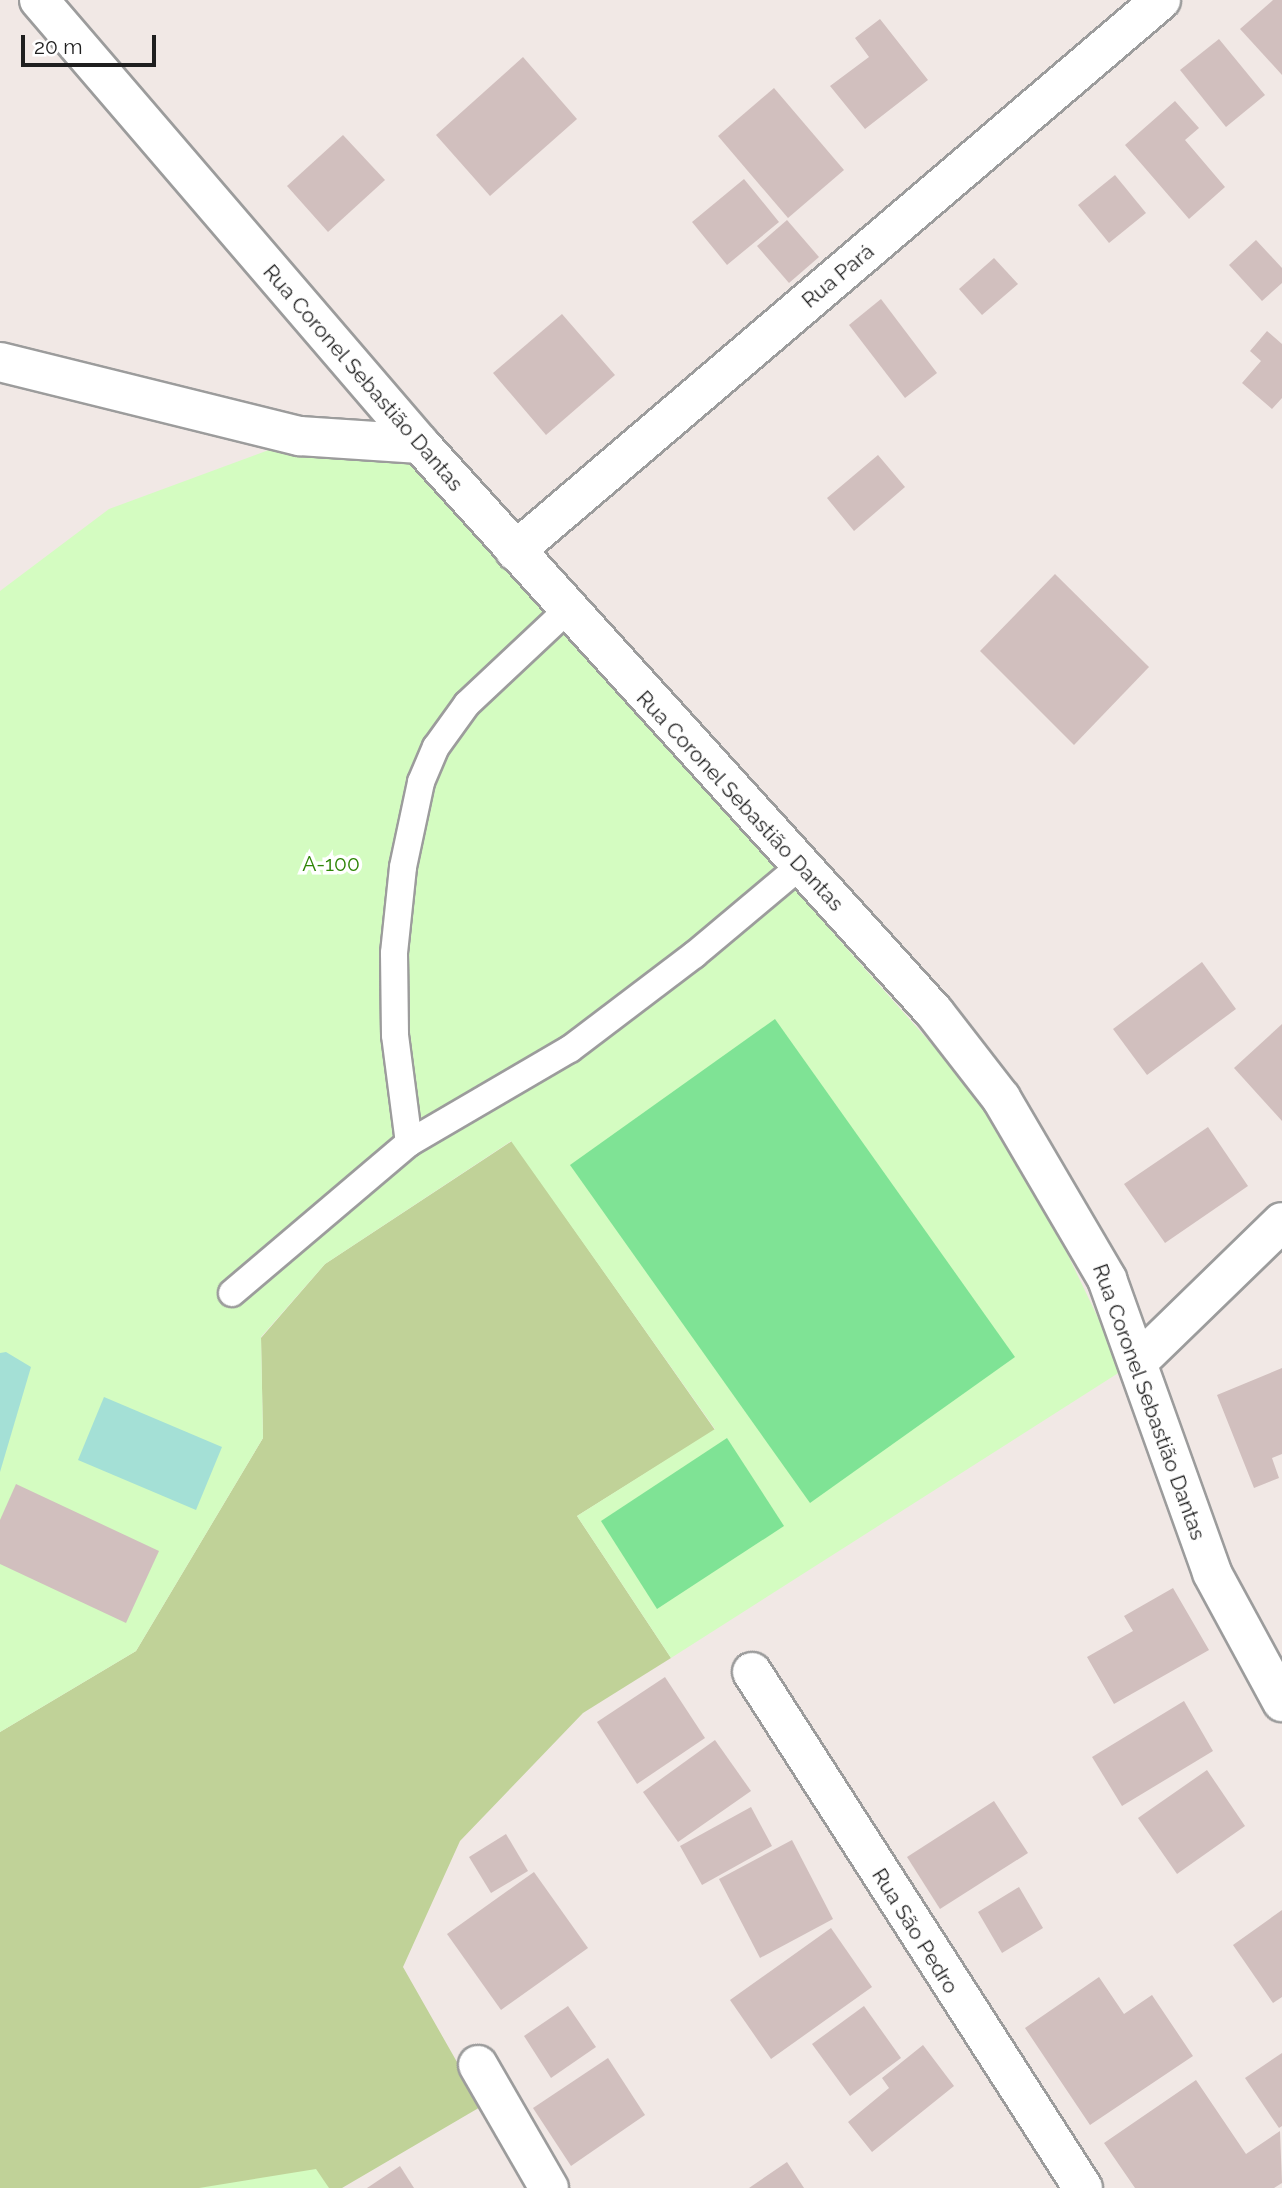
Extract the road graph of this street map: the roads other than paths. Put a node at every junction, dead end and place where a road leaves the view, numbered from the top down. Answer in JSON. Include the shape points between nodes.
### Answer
{"nodes":[{"id":1,"x":1161,"y":0,"type":"edge"},
{"id":2,"x":44,"y":2,"type":"edge"},
{"id":3,"x":0,"y":362,"type":"edge"},
{"id":4,"x":419,"y":444,"type":"junction"},
{"id":5,"x":515,"y":551,"type":"junction"},
{"id":6,"x":566,"y":611,"type":"junction"},
{"id":7,"x":800,"y":866,"type":"junction"},
{"id":8,"x":409,"y":1143,"type":"junction"},
{"id":9,"x":1282,"y":1222,"type":"edge"},
{"id":10,"x":232,"y":1293,"type":"dead end"},
{"id":11,"x":1139,"y":1361,"type":"junction"},
{"id":12,"x":752,"y":1672,"type":"dead end"},
{"id":13,"x":1280,"y":1694,"type":"edge"},
{"id":14,"x":478,"y":2065,"type":"dead end"},
{"id":15,"x":549,"y":2188,"type":"edge"},
{"id":16,"x":1083,"y":2188,"type":"edge"}],
"edges":[{"from":1,"to":5,"type":"street","name":"Rua Pará"},
{"from":2,"to":4,"type":"street","name":"Rua Coronel Sebastião Dantas"},
{"from":3,"to":4,"type":"street","via":[[300,436]]},
{"from":4,"to":5,"type":"street","name":"Rua Coronel Sebastião Dantas"},
{"from":5,"to":6,"type":"street","name":"Rua Coronel Sebastião Dantas"},
{"from":6,"to":7,"type":"street","name":"Rua Coronel Sebastião Dantas"},
{"from":6,"to":8,"type":"lane","via":[[467,704],[436,747],[421,782],[403,867],[394,953],[395,1035]]},
{"from":7,"to":8,"type":"lane","via":[[694,955],[570,1049]]},
{"from":7,"to":11,"type":"street","name":"Rua Coronel Sebastião Dantas","via":[[935,1013],[1002,1098],[1107,1279]]},
{"from":8,"to":10,"type":"lane"},
{"from":9,"to":11,"type":"street"},
{"from":11,"to":13,"type":"street","name":"Rua Coronel Sebastião Dantas","via":[[1212,1573]]},
{"from":12,"to":16,"type":"street","name":"Rua São Pedro"},
{"from":14,"to":15,"type":"street"}]}
